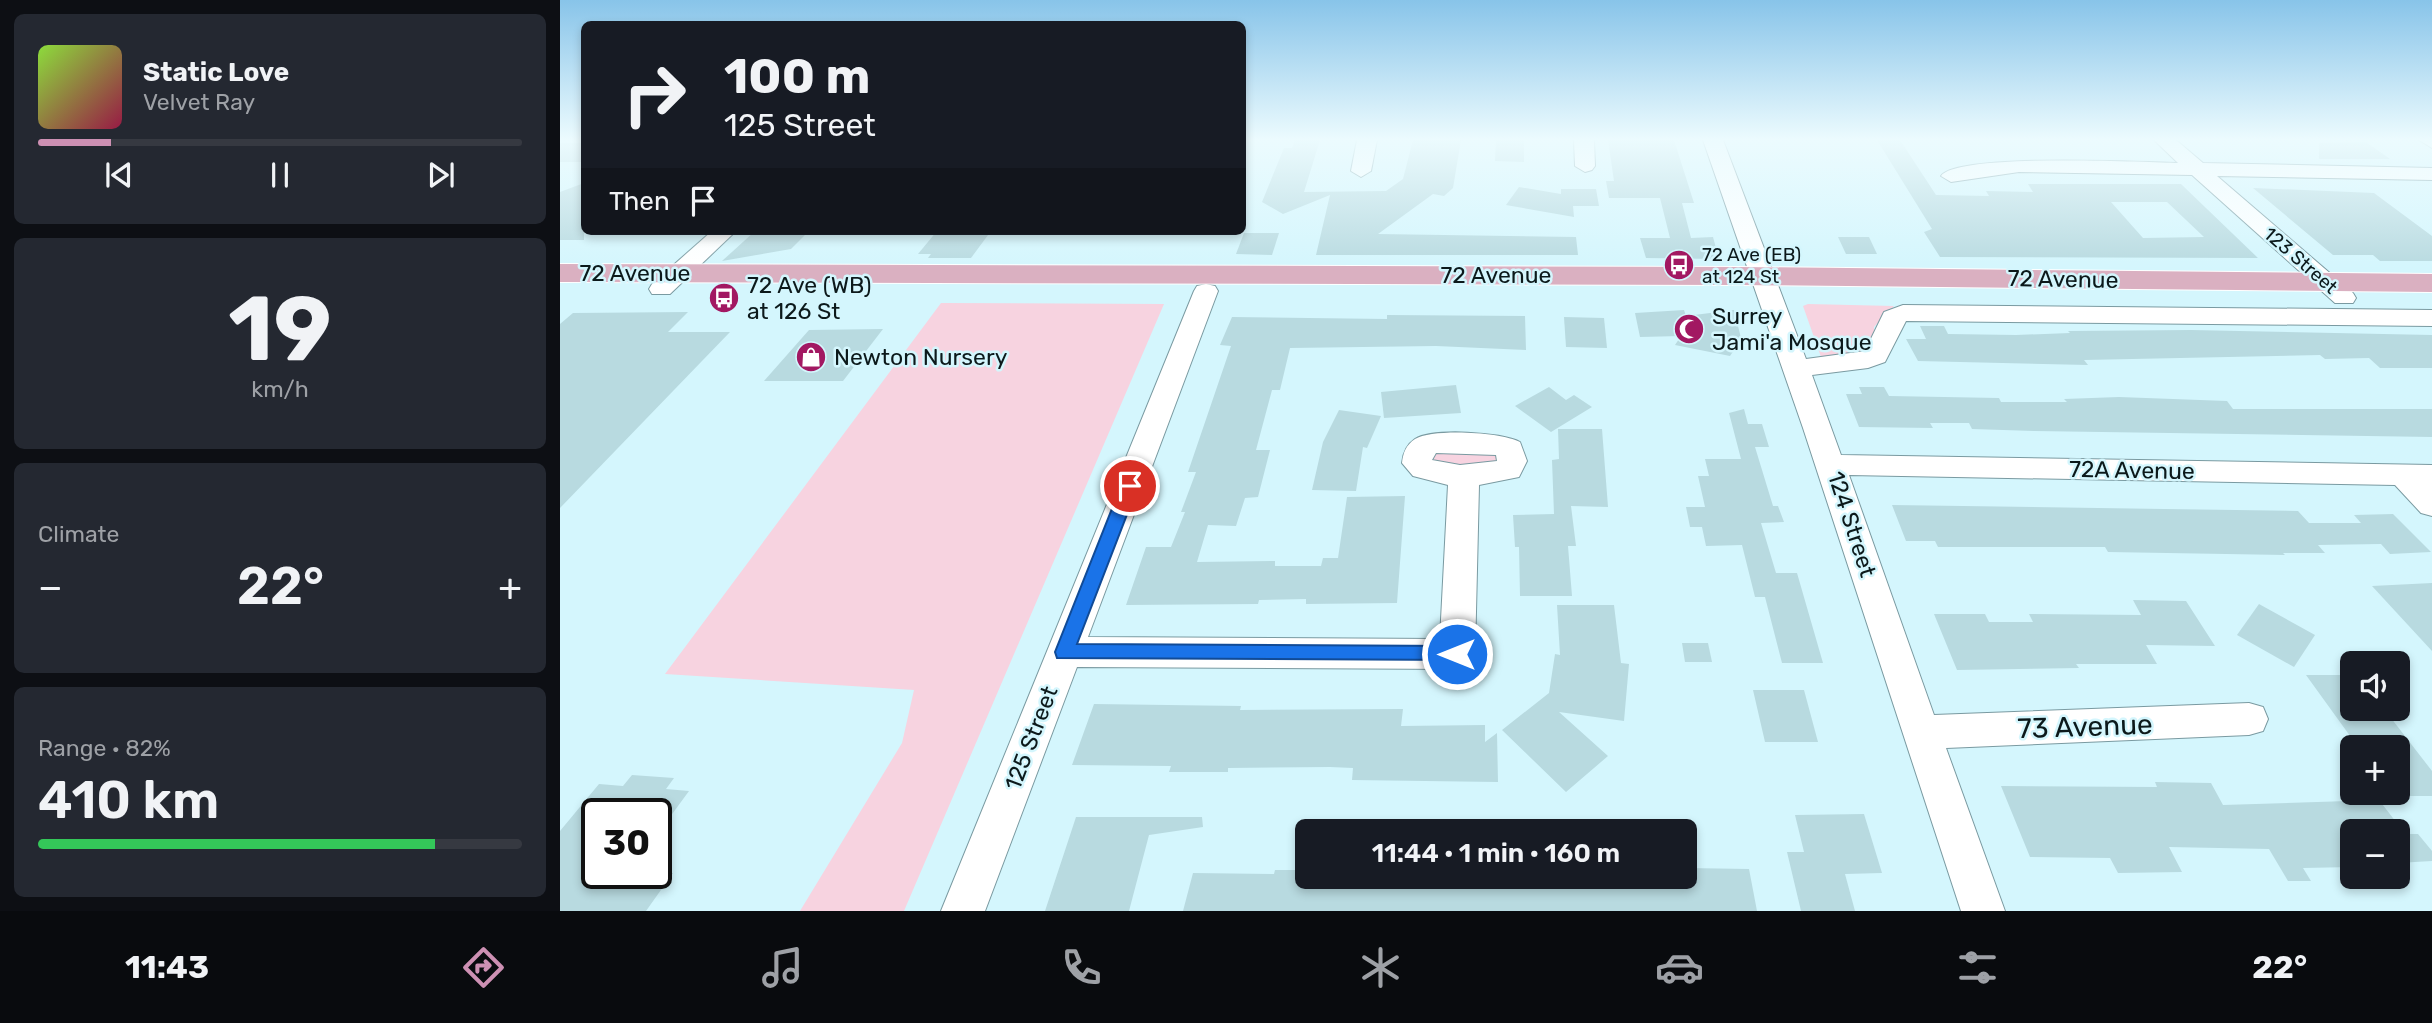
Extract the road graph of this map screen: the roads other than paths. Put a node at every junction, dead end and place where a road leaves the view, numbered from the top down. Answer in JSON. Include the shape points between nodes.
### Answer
{"nodes":[{"id":1,"x":1729,"y":183,"type":"edge"},
{"id":2,"x":2212,"y":183,"type":"edge"},
{"id":3,"x":721,"y":235,"type":"edge"},
{"id":4,"x":560,"y":273,"type":"edge"},
{"id":5,"x":669,"y":281,"type":"junction"},
{"id":6,"x":2432,"y":283,"type":"edge"},
{"id":7,"x":1768,"y":284,"type":"junction"},
{"id":8,"x":560,"y":289,"type":"edge"},
{"id":9,"x":2334,"y":289,"type":"junction"},
{"id":10,"x":1206,"y":291,"type":"junction"},
{"id":11,"x":2432,"y":299,"type":"edge"},
{"id":12,"x":2432,"y":318,"type":"edge"},
{"id":13,"x":1798,"y":368,"type":"junction"},
{"id":14,"x":1832,"y":465,"type":"junction"},
{"id":15,"x":1464,"y":474,"type":"dead end"},
{"id":16,"x":2418,"y":474,"type":"edge"},
{"id":17,"x":2432,"y":505,"type":"edge"},
{"id":18,"x":1064,"y":652,"type":"junction"},
{"id":19,"x":2249,"y":719,"type":"dead end"},
{"id":20,"x":1921,"y":732,"type":"junction"},
{"id":21,"x":963,"y":911,"type":"edge"},
{"id":22,"x":1983,"y":911,"type":"edge"}],
"edges":[{"from":1,"to":7,"type":"street","name":"124 Street"},
{"from":2,"to":9,"type":"street","name":"123 Street"},
{"from":3,"to":5,"type":"street"},
{"from":4,"to":5,"type":"main road","name":"72 Avenue"},
{"from":5,"to":7,"type":"main road","name":"72 Avenue"},
{"from":5,"to":8,"type":"main road","name":"72 Avenue"},
{"from":5,"to":10,"type":"main road","name":"72 Avenue"},
{"from":6,"to":9,"type":"main road","name":"72 Avenue"},
{"from":7,"to":9,"type":"main road","name":"72 Avenue"},
{"from":7,"to":10,"type":"main road","name":"72 Avenue"},
{"from":7,"to":13,"type":"street","name":"124 Street"},
{"from":9,"to":11,"type":"main road","name":"72 Avenue"},
{"from":10,"to":18,"type":"street","name":"125 Street"},
{"from":12,"to":13,"type":"street","name":"72 Avenue","via":[[1903,313],[1893,317],[1876,356]]},
{"from":13,"to":14,"type":"street","name":"124 Street"},
{"from":14,"to":16,"type":"street","name":"72A Avenue"},
{"from":14,"to":20,"type":"street","name":"124 Street"},
{"from":15,"to":18,"type":"street","via":[[1457,654]]},
{"from":16,"to":17,"type":"street"},
{"from":18,"to":21,"type":"street","name":"125 Street"},
{"from":19,"to":20,"type":"street","name":"73 Avenue"},
{"from":20,"to":22,"type":"street","name":"124 Street"}]}
